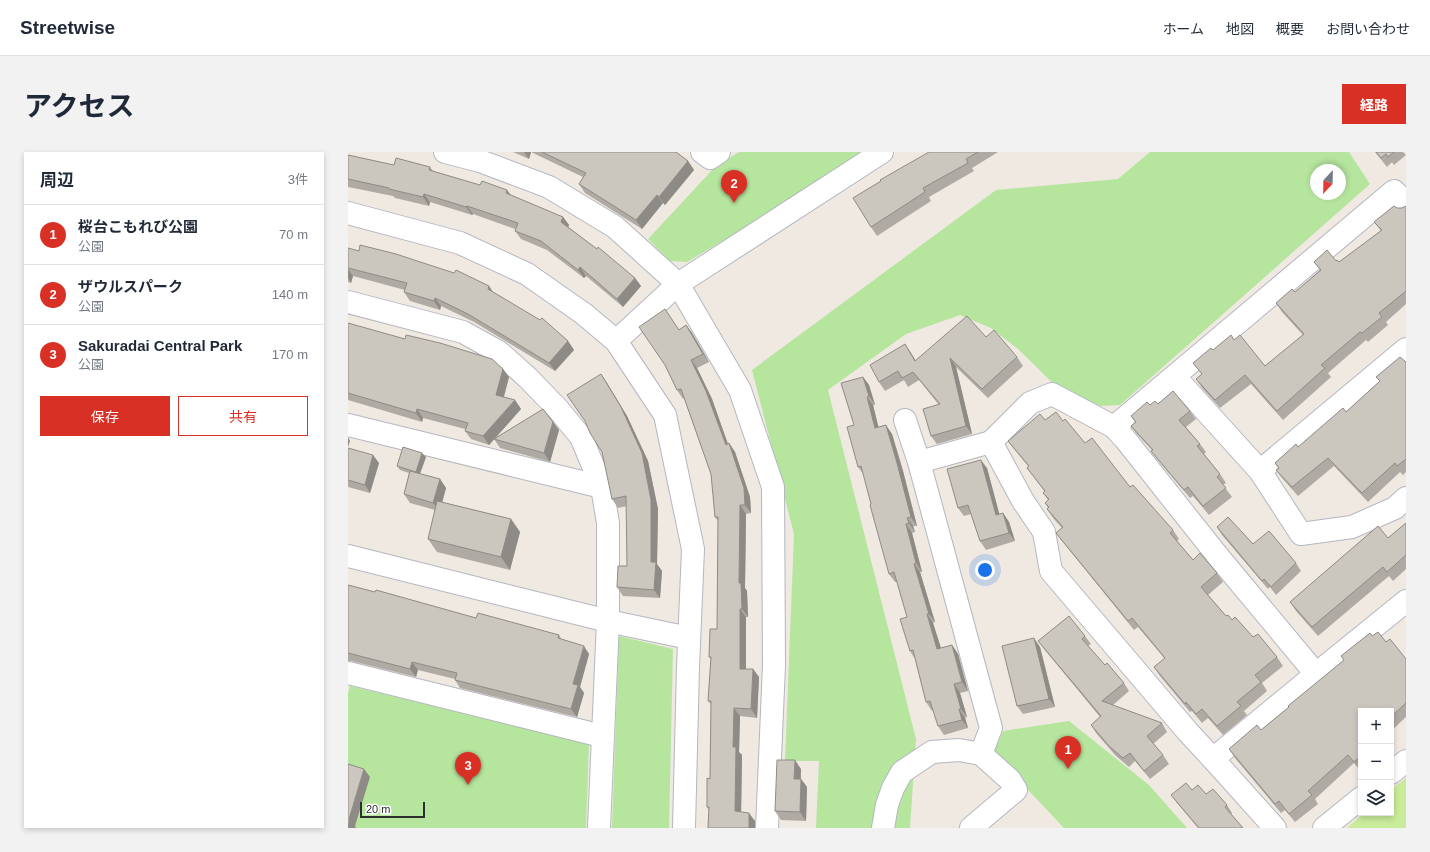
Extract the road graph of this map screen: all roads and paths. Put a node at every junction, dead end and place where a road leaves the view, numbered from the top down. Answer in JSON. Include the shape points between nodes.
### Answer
{"nodes":[{"id":1,"x":445,"y":152,"type":"edge"},
{"id":2,"x":702,"y":152,"type":"edge"},
{"id":3,"x":719,"y":152,"type":"edge"},
{"id":4,"x":882,"y":152,"type":"edge"},
{"id":5,"x":1406,"y":204,"type":"edge"},
{"id":6,"x":348,"y":213,"type":"edge"},
{"id":7,"x":678,"y":284,"type":"junction"},
{"id":8,"x":348,"y":302,"type":"edge"},
{"id":9,"x":616,"y":342,"type":"junction"},
{"id":10,"x":1406,"y":349,"type":"edge"},
{"id":11,"x":1175,"y":376,"type":"junction"},
{"id":12,"x":905,"y":420,"type":"dead end"},
{"id":13,"x":348,"y":425,"type":"edge"},
{"id":14,"x":1114,"y":427,"type":"junction"},
{"id":15,"x":991,"y":442,"type":"junction"},
{"id":16,"x":919,"y":462,"type":"junction"},
{"id":17,"x":1260,"y":471,"type":"junction"},
{"id":18,"x":602,"y":487,"type":"junction"},
{"id":19,"x":1406,"y":498,"type":"edge"},
{"id":20,"x":348,"y":556,"type":"edge"},
{"id":21,"x":1405,"y":603,"type":"edge"},
{"id":22,"x":608,"y":621,"type":"junction"},
{"id":23,"x":689,"y":638,"type":"junction"},
{"id":24,"x":348,"y":673,"type":"edge"},
{"id":25,"x":1316,"y":674,"type":"junction"},
{"id":26,"x":602,"y":736,"type":"junction"},
{"id":27,"x":981,"y":754,"type":"junction"},
{"id":28,"x":1213,"y":759,"type":"junction"},
{"id":29,"x":1406,"y":761,"type":"edge"},
{"id":30,"x":1394,"y":771,"type":"edge"},
{"id":31,"x":1358,"y":800,"type":"edge"},
{"id":32,"x":599,"y":828,"type":"edge"},
{"id":33,"x":684,"y":828,"type":"edge"},
{"id":34,"x":767,"y":828,"type":"edge"},
{"id":35,"x":883,"y":828,"type":"edge"},
{"id":36,"x":971,"y":828,"type":"edge"},
{"id":37,"x":1275,"y":828,"type":"edge"},
{"id":38,"x":1324,"y":828,"type":"edge"}],
"edges":[{"from":1,"to":7,"type":"street","via":[[480,161],[549,187],[615,227]]},
{"from":2,"to":3,"type":"street","via":[[710,158]]},
{"from":4,"to":7,"type":"street"},
{"from":5,"to":11,"type":"street","via":[[1394,191]]},
{"from":6,"to":9,"type":"street","via":[[460,243],[527,274],[584,314]]},
{"from":7,"to":9,"type":"street"},
{"from":7,"to":34,"type":"street","via":[[740,390],[773,487],[774,665]]},
{"from":8,"to":18,"type":"street","via":[[463,332],[498,352],[528,378],[581,437]]},
{"from":9,"to":23,"type":"street","via":[[665,415],[693,549]]},
{"from":10,"to":17,"type":"street"},
{"from":11,"to":14,"type":"street"},
{"from":11,"to":17,"type":"street"},
{"from":12,"to":16,"type":"street"},
{"from":13,"to":18,"type":"street"},
{"from":14,"to":15,"type":"street","via":[[1052,394],[1030,403]]},
{"from":14,"to":25,"type":"street"},
{"from":15,"to":16,"type":"street"},
{"from":15,"to":28,"type":"street","via":[[1044,532],[1051,571]]},
{"from":16,"to":27,"type":"street","via":[[990,728]]},
{"from":17,"to":19,"type":"street","via":[[1301,534],[1352,527],[1394,508]]},
{"from":18,"to":22,"type":"street","via":[[608,523]]},
{"from":20,"to":22,"type":"street"},
{"from":21,"to":25,"type":"street"},
{"from":22,"to":23,"type":"street"},
{"from":22,"to":26,"type":"street"},
{"from":23,"to":33,"type":"street"},
{"from":24,"to":26,"type":"street"},
{"from":25,"to":28,"type":"street"},
{"from":26,"to":32,"type":"street"},
{"from":27,"to":35,"type":"street","via":[[959,750],[932,752],[902,772],[886,805]]},
{"from":27,"to":36,"type":"street","via":[[1010,780],[1016,790]]},
{"from":28,"to":37,"type":"street"},
{"from":29,"to":30,"type":"street"},
{"from":31,"to":38,"type":"street"}]}
